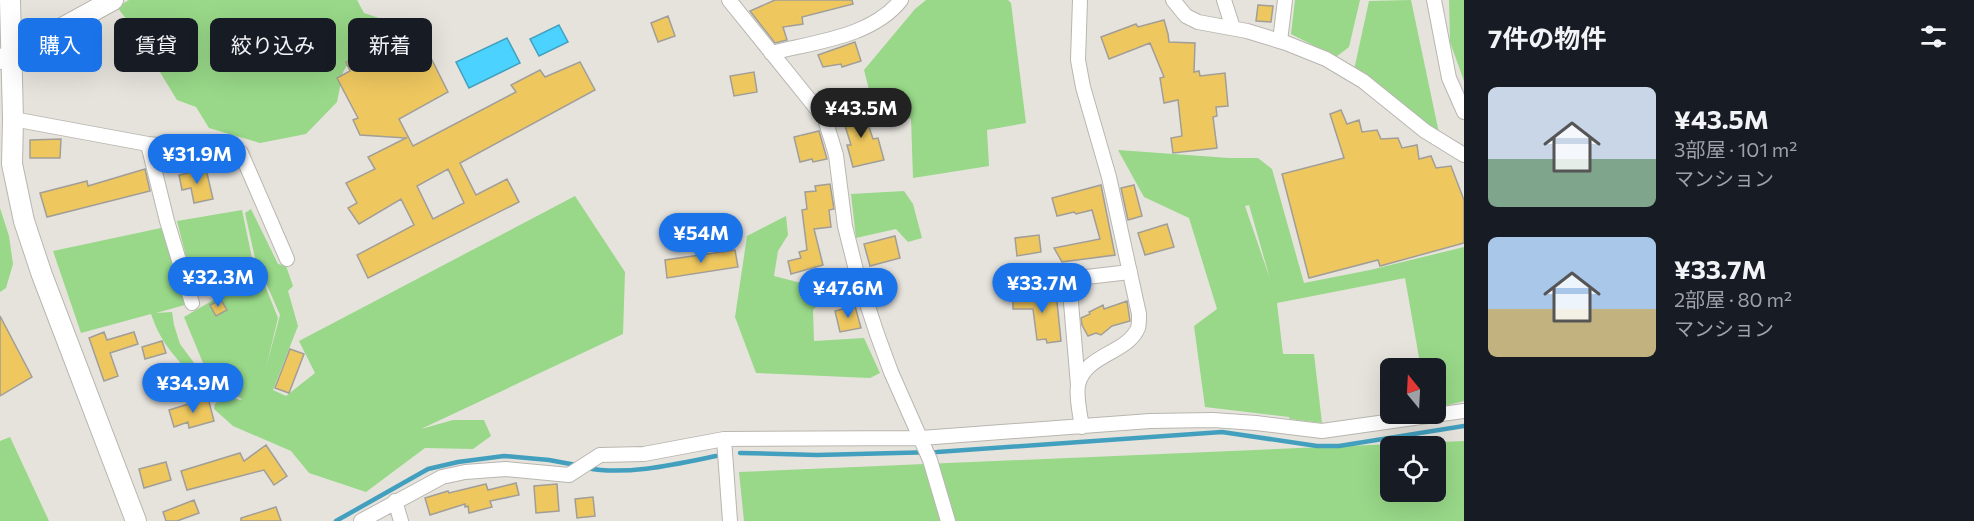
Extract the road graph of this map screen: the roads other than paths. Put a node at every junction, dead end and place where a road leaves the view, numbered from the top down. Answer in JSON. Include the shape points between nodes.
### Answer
{"nodes":[{"id":1,"x":10,"y":0,"type":"edge"},
{"id":2,"x":112,"y":0,"type":"edge"},
{"id":3,"x":729,"y":0,"type":"edge"},
{"id":4,"x":901,"y":0,"type":"edge"},
{"id":5,"x":1080,"y":0,"type":"edge"},
{"id":6,"x":1173,"y":0,"type":"edge"},
{"id":7,"x":1224,"y":0,"type":"edge"},
{"id":8,"x":1285,"y":0,"type":"edge"},
{"id":9,"x":1434,"y":0,"type":"edge"},
{"id":10,"x":1233,"y":28,"type":"junction"},
{"id":11,"x":1280,"y":41,"type":"junction"},
{"id":12,"x":771,"y":53,"type":"junction"},
{"id":13,"x":5,"y":58,"type":"edge"},
{"id":14,"x":1464,"y":112,"type":"edge"},
{"id":15,"x":13,"y":119,"type":"junction"},
{"id":16,"x":148,"y":144,"type":"junction"},
{"id":17,"x":1464,"y":155,"type":"edge"},
{"id":18,"x":287,"y":259,"type":"dead end"},
{"id":19,"x":1130,"y":272,"type":"junction"},
{"id":20,"x":192,"y":303,"type":"dead end"},
{"id":21,"x":1078,"y":387,"type":"junction"},
{"id":22,"x":1464,"y":411,"type":"edge"},
{"id":23,"x":1082,"y":427,"type":"junction"},
{"id":24,"x":724,"y":439,"type":"junction"},
{"id":25,"x":925,"y":449,"type":"junction"},
{"id":26,"x":395,"y":501,"type":"junction"},
{"id":27,"x":136,"y":521,"type":"edge"},
{"id":28,"x":361,"y":521,"type":"edge"},
{"id":29,"x":401,"y":521,"type":"edge"},
{"id":30,"x":730,"y":521,"type":"edge"},
{"id":31,"x":948,"y":521,"type":"edge"}],
"edges":[{"from":1,"to":13,"type":"street"},
{"from":2,"to":13,"type":"street"},
{"from":3,"to":12,"type":"street"},
{"from":4,"to":12,"type":"street","via":[[893,11],[858,32]]},
{"from":5,"to":19,"type":"street","via":[[1078,60],[1110,177]]},
{"from":6,"to":10,"type":"street","via":[[1186,16],[1198,22]]},
{"from":7,"to":10,"type":"street"},
{"from":8,"to":11,"type":"street"},
{"from":9,"to":14,"type":"street","via":[[1449,78]]},
{"from":10,"to":11,"type":"street"},
{"from":11,"to":17,"type":"street","via":[[1326,59],[1363,81],[1425,131]]},
{"from":12,"to":25,"type":"street","via":[[825,119],[831,134],[856,270],[884,353]]},
{"from":13,"to":15,"type":"street"},
{"from":15,"to":16,"type":"street"},
{"from":15,"to":27,"type":"street","via":[[12,164],[24,221]]},
{"from":16,"to":18,"type":"street","via":[[241,153]]},
{"from":16,"to":20,"type":"street","via":[[166,221]]},
{"from":19,"to":21,"type":"street","via":[[1138,328],[1087,367]]},
{"from":19,"to":21,"type":"street","via":[[1069,279]]},
{"from":21,"to":23,"type":"street"},
{"from":22,"to":23,"type":"street","via":[[1322,431],[1214,420]]},
{"from":23,"to":25,"type":"street","via":[[1014,430]]},
{"from":24,"to":25,"type":"street"},
{"from":24,"to":26,"type":"street","via":[[644,454],[600,455],[568,475],[506,469],[465,472],[442,477]]},
{"from":24,"to":30,"type":"street"},
{"from":25,"to":31,"type":"street"},
{"from":26,"to":28,"type":"street"},
{"from":26,"to":29,"type":"street"}]}
